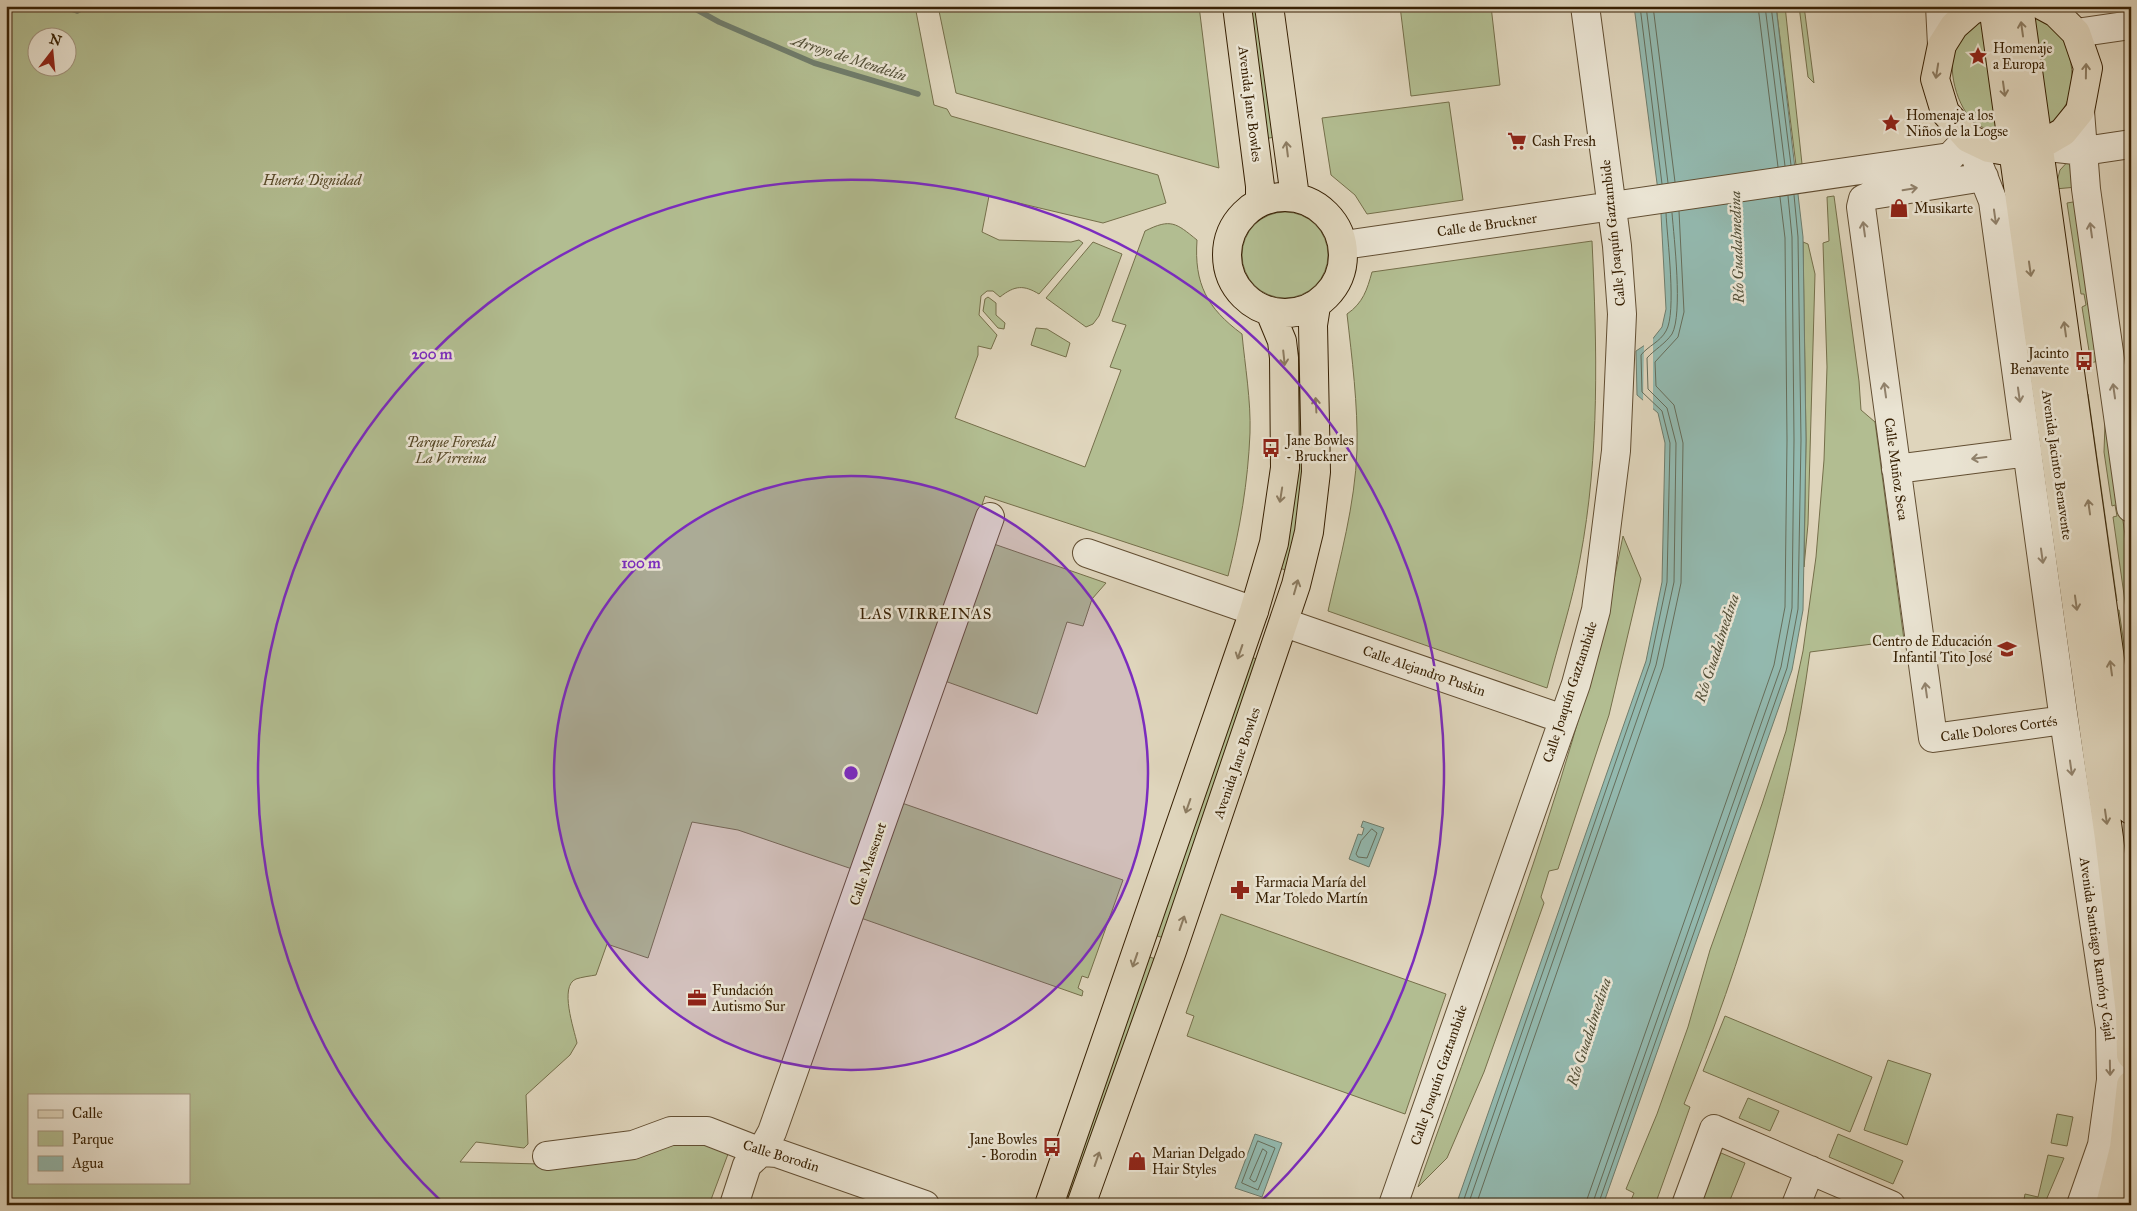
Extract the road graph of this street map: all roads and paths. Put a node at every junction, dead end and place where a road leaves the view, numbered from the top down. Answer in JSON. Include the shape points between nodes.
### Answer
{"nodes":[{"id":1,"x":1237,"y":6,"type":"edge"},
{"id":2,"x":1269,"y":6,"type":"edge"},
{"id":3,"x":1585,"y":6,"type":"edge"},
{"id":4,"x":1940,"y":6,"type":"edge"},
{"id":5,"x":1981,"y":6,"type":"edge"},
{"id":6,"x":1992,"y":6,"type":"edge"},
{"id":7,"x":2019,"y":6,"type":"edge"},
{"id":8,"x":2052,"y":9,"type":"edge"},
{"id":9,"x":2131,"y":25,"type":"edge"},
{"id":10,"x":2076,"y":33,"type":"junction"},
{"id":11,"x":1942,"y":45,"type":"junction"},
{"id":12,"x":2080,"y":111,"type":"junction"},
{"id":13,"x":1968,"y":138,"type":"junction"},
{"id":14,"x":2131,"y":144,"type":"edge"},
{"id":15,"x":2039,"y":146,"type":"junction"},
{"id":16,"x":2084,"y":151,"type":"junction"},
{"id":17,"x":2012,"y":152,"type":"junction"},
{"id":18,"x":1984,"y":177,"type":"junction"},
{"id":19,"x":1295,"y":197,"type":"junction"},
{"id":20,"x":1260,"y":202,"type":"junction"},
{"id":21,"x":1621,"y":206,"type":"junction"},
{"id":22,"x":1344,"y":245,"type":"junction"},
{"id":23,"x":1316,"y":306,"type":"junction"},
{"id":24,"x":1270,"y":312,"type":"junction"},
{"id":25,"x":2126,"y":435,"type":"edge"},
{"id":26,"x":2028,"y":452,"type":"junction"},
{"id":27,"x":1896,"y":469,"type":"junction"},
{"id":28,"x":2131,"y":508,"type":"edge"},
{"id":29,"x":990,"y":518,"type":"dead end"},
{"id":30,"x":1088,"y":553,"type":"dead end"},
{"id":31,"x":1254,"y":611,"type":"junction"},
{"id":32,"x":1285,"y":624,"type":"junction"},
{"id":33,"x":2105,"y":716,"type":"junction"},
{"id":34,"x":1563,"y":719,"type":"junction"},
{"id":35,"x":2064,"y":720,"type":"junction"},
{"id":36,"x":1933,"y":738,"type":"joint"},
{"id":37,"x":2131,"y":810,"type":"edge"},
{"id":38,"x":2131,"y":1055,"type":"edge"},
{"id":39,"x":2131,"y":1085,"type":"edge"},
{"id":40,"x":761,"y":1152,"type":"junction"},
{"id":41,"x":547,"y":1156,"type":"dead end"},
{"id":42,"x":1810,"y":1170,"type":"junction"},
{"id":43,"x":734,"y":1205,"type":"edge"},
{"id":44,"x":925,"y":1205,"type":"edge"},
{"id":45,"x":1049,"y":1205,"type":"edge"},
{"id":46,"x":1081,"y":1205,"type":"edge"},
{"id":47,"x":1393,"y":1205,"type":"edge"},
{"id":48,"x":1686,"y":1205,"type":"edge"},
{"id":49,"x":1796,"y":1205,"type":"edge"},
{"id":50,"x":1891,"y":1205,"type":"edge"},
{"id":51,"x":2081,"y":1205,"type":"edge"},
{"id":52,"x":2110,"y":1205,"type":"edge"}],
"edges":[{"from":1,"to":20,"type":"main road","name":"Avenida Jane Bowles"},
{"from":19,"to":2,"type":"main road","one_way":true},
{"from":3,"to":21,"type":"street","name":"Calle Joaquín Gaztambide"},
{"from":4,"to":11,"type":"street"},
{"from":5,"to":11,"type":"main road","via":[[1954,26]]},
{"from":6,"to":17,"type":"main road","name":"Avenida Jacinto Benavente","one_way":true},
{"from":15,"to":7,"type":"main road","name":"Avenida Jacinto Benavente","one_way":true},
{"from":8,"to":10,"type":"main road"},
{"from":9,"to":10,"type":"street"},
{"from":12,"to":10,"type":"main road","one_way":true,"via":[[2088,68]]},
{"from":11,"to":13,"type":"main road","one_way":true,"via":[[1936,79],[1938,88],[1945,112]]},
{"from":12,"to":15,"type":"main road","via":[[2063,132]]},
{"from":12,"to":16,"type":"street"},
{"from":13,"to":17,"type":"main road","via":[[1989,148]]},
{"from":13,"to":18,"type":"street","name":"Avenida Jacinto Benavente"},
{"from":13,"to":21,"type":"street","name":"Calle de Bruckner","via":[[1950,157]]},
{"from":14,"to":16,"type":"street"},
{"from":15,"to":16,"type":"street"},
{"from":15,"to":17,"type":"main road"},
{"from":33,"to":15,"type":"main road","name":"Avenida Jacinto Benavente","one_way":true},
{"from":25,"to":16,"type":"street","one_way":true,"via":[[2086,189]]},
{"from":17,"to":33,"type":"main road","name":"Avenida Jacinto Benavente","one_way":true},
{"from":18,"to":26,"type":"street","name":"Avenida Jacinto Benavente","one_way":true,"via":[[1993,201]]},
{"from":27,"to":18,"type":"street","name":"Calle Muñoz Seca","one_way":true,"via":[[1861,207],[1863,199]]},
{"from":19,"to":20,"type":"main road","via":[[1278,196]]},
{"from":19,"to":22,"type":"main road","via":[[1312,204],[1328,217]]},
{"from":20,"to":24,"type":"main road","via":[[1248,209],[1233,226],[1226,254],[1228,273],[1244,298]]},
{"from":21,"to":22,"type":"street","name":"Calle de Bruckner"},
{"from":21,"to":34,"type":"street","name":"Calle Joaquín Gaztambide","via":[[1622,314],[1616,451],[1596,610]]},
{"from":22,"to":23,"type":"main road","via":[[1344,265],[1338,281]]},
{"from":23,"to":24,"type":"main road","via":[[1298,313]]},
{"from":32,"to":23,"type":"main road","name":"Avenida Jane Bowles","one_way":true,"via":[[1309,532],[1316,472],[1313,325]]},
{"from":24,"to":31,"type":"main road","one_way":true,"via":[[1282,341],[1284,358],[1285,468],[1274,543]]},
{"from":25,"to":28,"type":"street"},
{"from":26,"to":27,"type":"street","one_way":true},
{"from":26,"to":35,"type":"street","name":"Avenida Jacinto Benavente","one_way":true},
{"from":36,"to":27,"type":"street","name":"Calle Muñoz Seca","one_way":true},
{"from":29,"to":40,"type":"street","name":"Calle Massenet","via":[[772,1132]]},
{"from":30,"to":31,"type":"street"},
{"from":31,"to":45,"type":"main road","one_way":true},
{"from":32,"to":34,"type":"street","name":"Calle Alejandro Puskin"},
{"from":46,"to":32,"type":"main road","name":"Avenida Jane Bowles","one_way":true},
{"from":33,"to":37,"type":"main road"},
{"from":33,"to":38,"type":"main road","name":"Avenida Santiago Ramón y Cajal","one_way":true},
{"from":34,"to":47,"type":"street","name":"Calle Joaquín Gaztambide"},
{"from":35,"to":36,"type":"street","name":"Calle Dolores Cortés"},
{"from":35,"to":51,"type":"street","name":"Avenida Santiago Ramón y Cajal","one_way":true,"via":[[2110,1028],[2111,1080],[2102,1145]]},
{"from":39,"to":52,"type":"main road","via":[[2124,1148]]},
{"from":40,"to":41,"type":"street","name":"Calle Borodin","via":[[708,1131],[671,1131],[633,1145]]},
{"from":40,"to":43,"type":"street","name":"Calle Massenet","via":[[747,1165]]},
{"from":40,"to":44,"type":"street","name":"Calle Borodin","via":[[777,1153]]},
{"from":42,"to":48,"type":"street","via":[[1714,1129]]},
{"from":42,"to":49,"type":"street"},
{"from":42,"to":50,"type":"street"}]}
